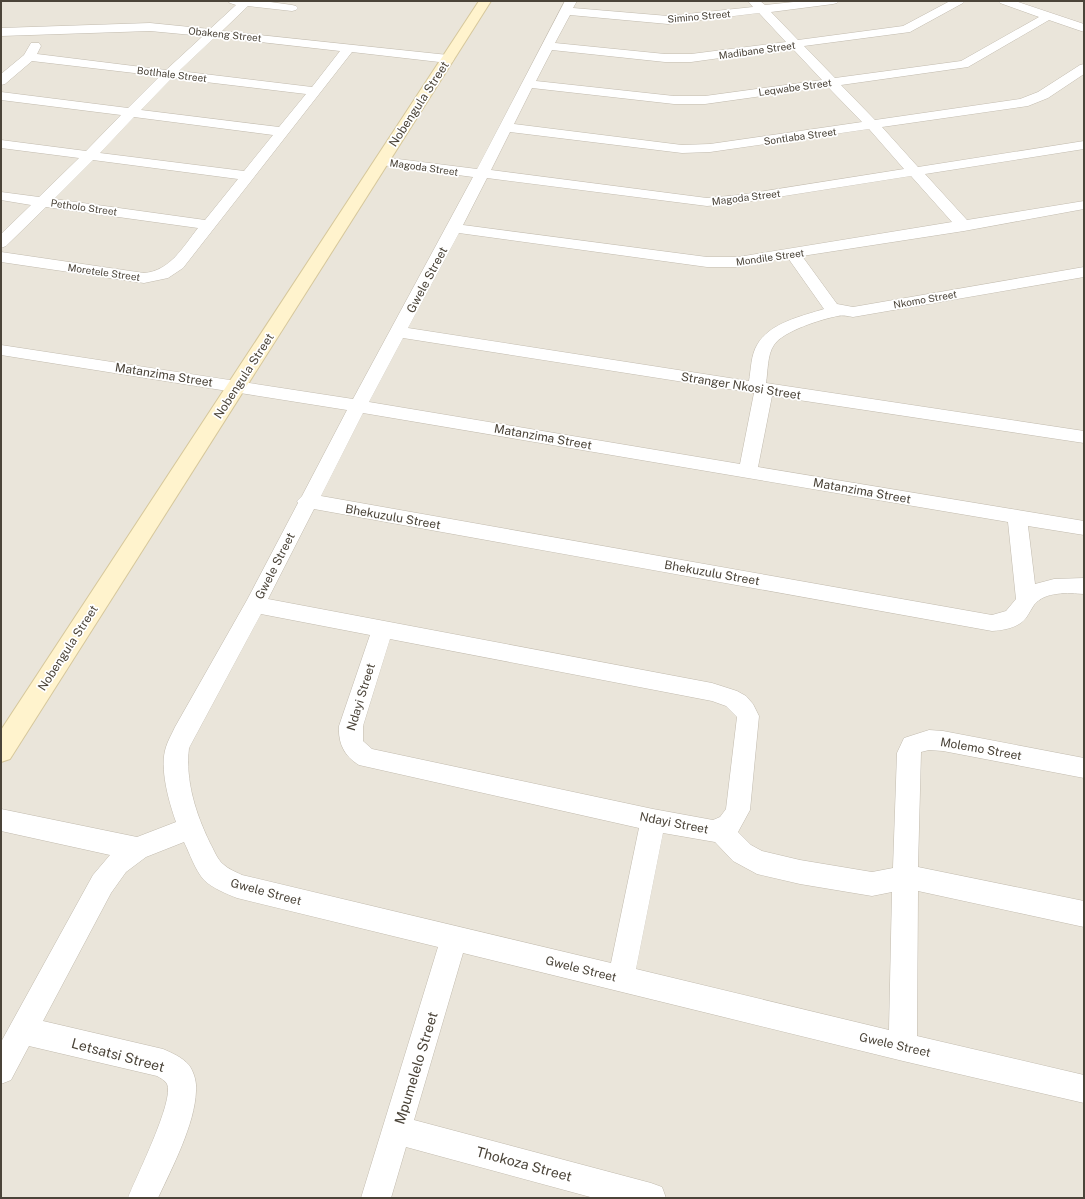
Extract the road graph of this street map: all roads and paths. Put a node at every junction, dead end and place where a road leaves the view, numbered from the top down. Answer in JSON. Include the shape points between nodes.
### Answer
{"nodes":[{"id":1,"x":485,"y":1,"type":"edge"},
{"id":2,"x":833,"y":1,"type":"edge"},
{"id":3,"x":959,"y":1,"type":"edge"},
{"id":4,"x":1004,"y":1,"type":"edge"},
{"id":5,"x":241,"y":2,"type":"edge"},
{"id":6,"x":758,"y":5,"type":"edge"},
{"id":7,"x":568,"y":6,"type":"edge"},
{"id":8,"x":292,"y":8,"type":"dead end"},
{"id":9,"x":1048,"y":16,"type":"junction"},
{"id":10,"x":1084,"y":28,"type":"edge"},
{"id":11,"x":42,"y":31,"type":"junction"},
{"id":12,"x":1,"y":32,"type":"edge"},
{"id":13,"x":211,"y":32,"type":"junction"},
{"id":14,"x":795,"y":44,"type":"junction"},
{"id":15,"x":548,"y":46,"type":"junction"},
{"id":16,"x":349,"y":48,"type":"junction"},
{"id":17,"x":29,"y":57,"type":"junction"},
{"id":18,"x":448,"y":59,"type":"junction"},
{"id":19,"x":1084,"y":68,"type":"edge"},
{"id":20,"x":169,"y":74,"type":"junction"},
{"id":21,"x":1,"y":81,"type":"edge"},
{"id":22,"x":831,"y":82,"type":"junction"},
{"id":23,"x":528,"y":84,"type":"junction"},
{"id":24,"x":316,"y":91,"type":"junction"},
{"id":25,"x":1,"y":96,"type":"edge"},
{"id":26,"x":131,"y":113,"type":"junction"},
{"id":27,"x":872,"y":125,"type":"junction"},
{"id":28,"x":505,"y":126,"type":"junction"},
{"id":29,"x":283,"y":132,"type":"junction"},
{"id":30,"x":1,"y":144,"type":"edge"},
{"id":31,"x":1084,"y":146,"type":"edge"},
{"id":32,"x":90,"y":155,"type":"junction"},
{"id":33,"x":382,"y":161,"type":"junction"},
{"id":34,"x":915,"y":172,"type":"junction"},
{"id":35,"x":481,"y":174,"type":"junction"},
{"id":36,"x":248,"y":176,"type":"junction"},
{"id":37,"x":1,"y":196,"type":"edge"},
{"id":38,"x":43,"y":202,"type":"junction"},
{"id":39,"x":1084,"y":205,"type":"edge"},
{"id":40,"x":209,"y":225,"type":"junction"},
{"id":41,"x":964,"y":226,"type":"junction"},
{"id":42,"x":454,"y":228,"type":"junction"},
{"id":43,"x":1,"y":243,"type":"edge"},
{"id":44,"x":793,"y":254,"type":"junction"},
{"id":45,"x":1,"y":257,"type":"edge"},
{"id":46,"x":1084,"y":272,"type":"edge"},
{"id":47,"x":838,"y":310,"type":"junction"},
{"id":48,"x":398,"y":332,"type":"junction"},
{"id":49,"x":1,"y":350,"type":"edge"},
{"id":50,"x":237,"y":387,"type":"junction"},
{"id":51,"x":760,"y":389,"type":"junction"},
{"id":52,"x":358,"y":406,"type":"junction"},
{"id":53,"x":1084,"y":437,"type":"edge"},
{"id":54,"x":748,"y":472,"type":"junction"},
{"id":55,"x":307,"y":501,"type":"junction"},
{"id":56,"x":1017,"y":517,"type":"junction"},
{"id":57,"x":1084,"y":528,"type":"edge"},
{"id":58,"x":1084,"y":586,"type":"edge"},
{"id":59,"x":1026,"y":598,"type":"junction"},
{"id":60,"x":255,"y":605,"type":"junction"},
{"id":61,"x":383,"y":629,"type":"junction"},
{"id":62,"x":1,"y":751,"type":"edge"},
{"id":63,"x":1084,"y":768,"type":"edge"},
{"id":64,"x":1,"y":820,"type":"edge"},
{"id":65,"x":653,"y":820,"type":"junction"},
{"id":66,"x":190,"y":828,"type":"junction"},
{"id":67,"x":721,"y":831,"type":"junction"},
{"id":68,"x":137,"y":849,"type":"junction"},
{"id":69,"x":905,"y":876,"type":"junction"},
{"id":70,"x":1084,"y":914,"type":"edge"},
{"id":71,"x":454,"y":938,"type":"junction"},
{"id":72,"x":621,"y":979,"type":"junction"},
{"id":73,"x":22,"y":1030,"type":"junction"},
{"id":74,"x":903,"y":1047,"type":"junction"},
{"id":75,"x":1,"y":1070,"type":"edge"},
{"id":76,"x":1084,"y":1089,"type":"edge"},
{"id":77,"x":397,"y":1130,"type":"junction"},
{"id":78,"x":143,"y":1198,"type":"edge"},
{"id":79,"x":376,"y":1198,"type":"edge"},
{"id":80,"x":651,"y":1198,"type":"edge"}],
"edges":[{"from":1,"to":18,"type":"street","name":"Nobengula Street"},
{"from":2,"to":6,"type":"street","name":"Simino Street"},
{"from":3,"to":14,"type":"street","name":"Madibane Street","via":[[906,29]]},
{"from":4,"to":9,"type":"street"},
{"from":5,"to":8,"type":"street"},
{"from":5,"to":13,"type":"street","name":"Petholo Street"},
{"from":6,"to":7,"type":"street","name":"Simino Street","via":[[668,20]]},
{"from":6,"to":14,"type":"street"},
{"from":7,"to":15,"type":"street","name":"Gwele Street"},
{"from":9,"to":10,"type":"street"},
{"from":9,"to":22,"type":"street","name":"Leqwabe Street","via":[[964,64]]},
{"from":11,"to":12,"type":"street","name":"Obakeng Street"},
{"from":11,"to":13,"type":"street","name":"Obakeng Street","via":[[150,27]]},
{"from":11,"to":17,"type":"street"},
{"from":13,"to":16,"type":"street","name":"Obakeng Street"},
{"from":13,"to":20,"type":"street","name":"Petholo Street"},
{"from":14,"to":15,"type":"street","name":"Madibane Street","via":[[681,59]]},
{"from":14,"to":22,"type":"street"},
{"from":15,"to":23,"type":"street","name":"Gwele Street"},
{"from":16,"to":18,"type":"street","name":"Obakeng Street"},
{"from":16,"to":24,"type":"street","name":"Moretele Street"},
{"from":17,"to":20,"type":"street","name":"Botlhale Street"},
{"from":17,"to":21,"type":"street"},
{"from":18,"to":33,"type":"street","name":"Nobengula Street"},
{"from":19,"to":27,"type":"street","name":"Sontlaba Street","via":[[1031,101]]},
{"from":20,"to":24,"type":"street","name":"Botlhale Street"},
{"from":20,"to":26,"type":"street","name":"Petholo Street"},
{"from":22,"to":23,"type":"street","name":"Leqwabe Street","via":[[684,101]]},
{"from":22,"to":27,"type":"street"},
{"from":23,"to":28,"type":"street","name":"Gwele Street"},
{"from":24,"to":29,"type":"street","name":"Moretele Street"},
{"from":25,"to":26,"type":"street"},
{"from":26,"to":29,"type":"street"},
{"from":26,"to":32,"type":"street","name":"Petholo Street"},
{"from":27,"to":28,"type":"street","name":"Sontlaba Street","via":[[692,149]]},
{"from":27,"to":34,"type":"street"},
{"from":28,"to":35,"type":"street","name":"Gwele Street"},
{"from":29,"to":36,"type":"street","name":"Moretele Street"},
{"from":30,"to":32,"type":"street"},
{"from":31,"to":34,"type":"street","name":"Magoda Street"},
{"from":32,"to":36,"type":"street"},
{"from":32,"to":38,"type":"street","name":"Petholo Street"},
{"from":33,"to":35,"type":"street","name":"Magoda Street"},
{"from":33,"to":50,"type":"street","name":"Nobengula Street"},
{"from":34,"to":35,"type":"street","name":"Magoda Street","via":[[707,202]]},
{"from":34,"to":41,"type":"street"},
{"from":35,"to":42,"type":"street","name":"Gwele Street"},
{"from":36,"to":40,"type":"street","name":"Moretele Street"},
{"from":37,"to":38,"type":"street"},
{"from":38,"to":40,"type":"street","name":"Petholo Street"},
{"from":38,"to":43,"type":"street","name":"Petholo Street"},
{"from":39,"to":41,"type":"street","name":"Mondile Street"},
{"from":40,"to":45,"type":"street","name":"Moretele Street","via":[[177,265],[168,273],[158,276],[144,278]]},
{"from":41,"to":44,"type":"street","name":"Mondile Street"},
{"from":42,"to":44,"type":"street","name":"Mondile Street","via":[[707,262],[738,262]]},
{"from":42,"to":48,"type":"street","name":"Gwele Street"},
{"from":44,"to":47,"type":"street","via":[[827,301]]},
{"from":46,"to":47,"type":"street","name":"Nkomo Street","via":[[853,312]]},
{"from":47,"to":51,"type":"street","via":[[790,327],[768,341],[764,351]]},
{"from":48,"to":51,"type":"street","name":"Stranger Nkosi Street"},
{"from":48,"to":52,"type":"street","name":"Gwele Street"},
{"from":49,"to":50,"type":"street","name":"Matanzima Street"},
{"from":50,"to":52,"type":"street","name":"Matanzima Street"},
{"from":50,"to":62,"type":"street","name":"Nobengula Street"},
{"from":51,"to":53,"type":"street","name":"Stranger Nkosi Street"},
{"from":51,"to":54,"type":"street"},
{"from":52,"to":54,"type":"street","name":"Matanzima Street"},
{"from":52,"to":55,"type":"street","name":"Gwele Street"},
{"from":54,"to":56,"type":"street","name":"Matanzima Street"},
{"from":55,"to":59,"type":"street","name":"Bhekuzulu Street","via":[[992,623],[1007,621],[1017,616]]},
{"from":55,"to":60,"type":"street","name":"Gwele Street"},
{"from":56,"to":57,"type":"street","name":"Matanzima Street"},
{"from":56,"to":59,"type":"street"},
{"from":58,"to":59,"type":"street","via":[[1050,586]]},
{"from":60,"to":61,"type":"street","name":"Ndayi Street"},
{"from":60,"to":66,"type":"street","name":"Gwele Street","via":[[177,748],[175,764],[182,805]]},
{"from":61,"to":65,"type":"street","name":"Ndayi Street","via":[[351,726],[350,736],[358,753],[367,758]]},
{"from":61,"to":67,"type":"street","name":"Ndayi Street","via":[[712,692],[737,700],[748,716],[738,810],[728,826]]},
{"from":63,"to":69,"type":"street","name":"Molemo Street","via":[[943,741],[929,740],[912,745],[909,753]]},
{"from":64,"to":68,"type":"street"},
{"from":65,"to":67,"type":"street","name":"Ndayi Street"},
{"from":65,"to":72,"type":"street"},
{"from":66,"to":68,"type":"street"},
{"from":66,"to":71,"type":"street","name":"Gwele Street","via":[[214,874],[237,886]]},
{"from":67,"to":69,"type":"street","via":[[742,853],[757,862],[872,884]]},
{"from":68,"to":73,"type":"street","via":[[118,864],[102,884]]},
{"from":69,"to":70,"type":"street"},
{"from":69,"to":74,"type":"street","name":"Molemo Street"},
{"from":71,"to":72,"type":"street","name":"Gwele Street"},
{"from":71,"to":77,"type":"street","name":"Mpumelelo Street"},
{"from":72,"to":74,"type":"street","name":"Gwele Street"},
{"from":73,"to":75,"type":"street"},
{"from":73,"to":78,"type":"street","name":"Letsatsi Street","via":[[163,1063],[174,1070],[181,1080],[182,1093],[178,1115]]},
{"from":74,"to":76,"type":"street","name":"Gwele Street"},
{"from":77,"to":79,"type":"street","name":"Mpumelelo Street"},
{"from":77,"to":80,"type":"street","name":"Thokoza Street"}]}
